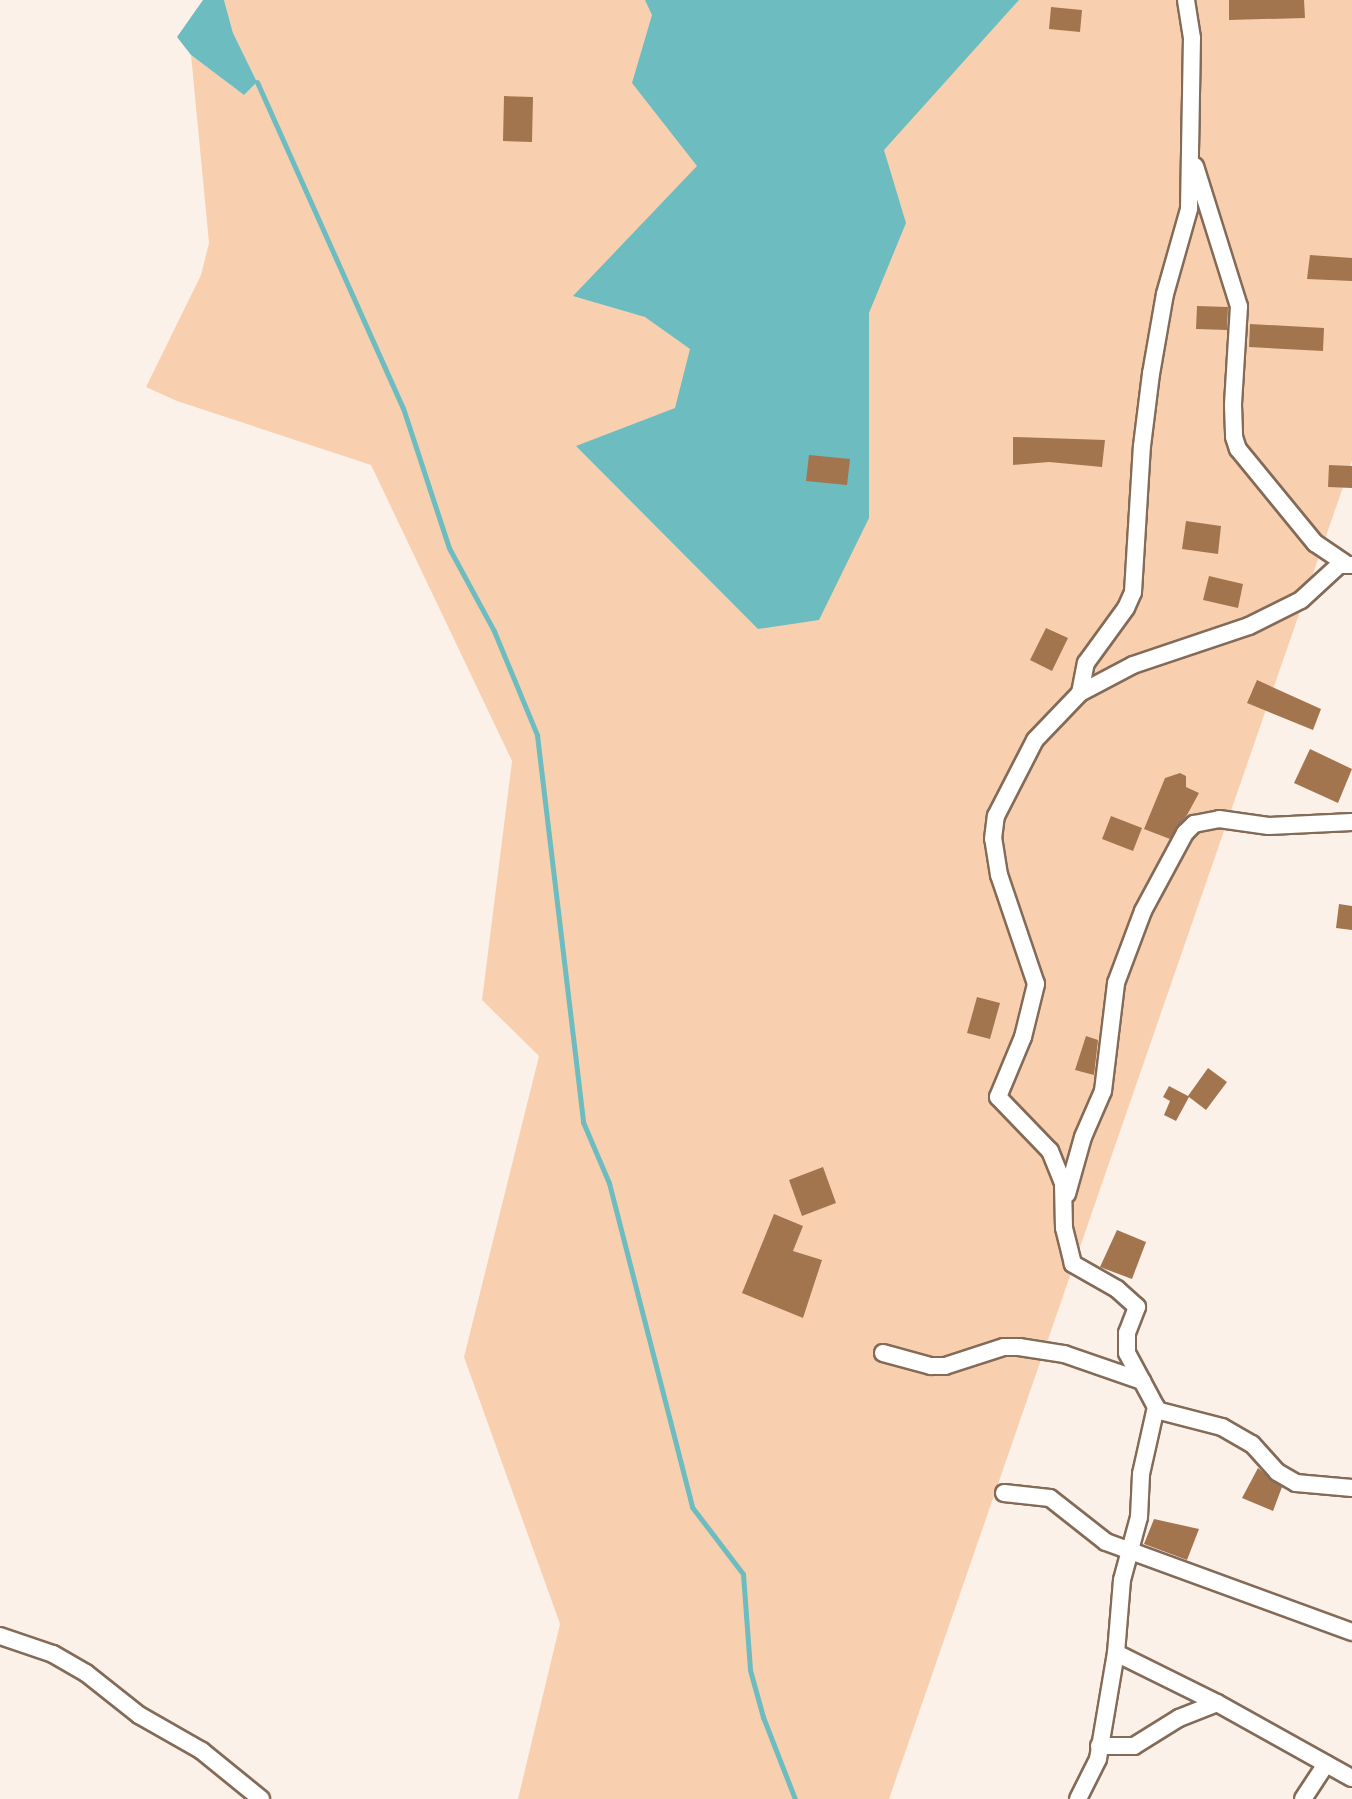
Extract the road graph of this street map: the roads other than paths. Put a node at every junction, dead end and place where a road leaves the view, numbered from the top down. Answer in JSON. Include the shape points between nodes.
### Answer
{"nodes":[{"id":1,"x":1186,"y":0,"type":"edge"},
{"id":2,"x":1191,"y":153,"type":"junction"},
{"id":3,"x":1348,"y":564,"type":"edge"},
{"id":4,"x":1080,"y":693,"type":"junction"},
{"id":5,"x":1352,"y":822,"type":"edge"},
{"id":6,"x":1065,"y":1203,"type":"junction"},
{"id":7,"x":883,"y":1353,"type":"dead end"},
{"id":8,"x":1142,"y":1381,"type":"junction"},
{"id":9,"x":1156,"y":1410,"type":"junction"},
{"id":10,"x":1352,"y":1488,"type":"edge"},
{"id":11,"x":1004,"y":1493,"type":"dead end"},
{"id":12,"x":1131,"y":1549,"type":"junction"},
{"id":13,"x":1352,"y":1632,"type":"edge"},
{"id":14,"x":0,"y":1636,"type":"edge"},
{"id":15,"x":1116,"y":1653,"type":"junction"},
{"id":16,"x":1217,"y":1703,"type":"junction"},
{"id":17,"x":1099,"y":1746,"type":"junction"},
{"id":18,"x":1326,"y":1764,"type":"junction"},
{"id":19,"x":1352,"y":1778,"type":"edge"},
{"id":20,"x":261,"y":1799,"type":"edge"},
{"id":21,"x":1078,"y":1799,"type":"edge"},
{"id":22,"x":1303,"y":1799,"type":"edge"}],
"edges":[{"from":1,"to":2,"type":"street","via":[[1192,38]]},
{"from":2,"to":3,"type":"street","via":[[1239,306],[1233,405],[1238,449],[1315,543]]},
{"from":2,"to":4,"type":"street","via":[[1189,209],[1165,294],[1144,431],[1133,592],[1086,663]]},
{"from":3,"to":4,"type":"street","via":[[1289,607],[1133,665]]},
{"from":4,"to":6,"type":"street","via":[[1035,740],[998,812],[993,839],[999,875],[1036,984],[1023,1037],[998,1097],[1048,1148]]},
{"from":5,"to":6,"type":"street","via":[[1269,826],[1219,819],[1194,824],[1185,833],[1143,911],[1116,983],[1103,1091],[1083,1137]]},
{"from":6,"to":8,"type":"street","via":[[1064,1228],[1073,1264],[1137,1307],[1126,1337],[1129,1360]]},
{"from":7,"to":8,"type":"street","via":[[945,1366],[1019,1347],[1064,1354]]},
{"from":8,"to":9,"type":"street"},
{"from":9,"to":10,"type":"street","via":[[1222,1427],[1252,1444],[1277,1472],[1296,1483]]},
{"from":9,"to":12,"type":"street"},
{"from":11,"to":12,"type":"street","via":[[1050,1498],[1094,1536]]},
{"from":12,"to":13,"type":"street"},
{"from":12,"to":15,"type":"street"},
{"from":14,"to":20,"type":"street","via":[[53,1654],[86,1673],[139,1715],[202,1751]]},
{"from":15,"to":16,"type":"street"},
{"from":15,"to":17,"type":"street"},
{"from":16,"to":17,"type":"street","via":[[1179,1718],[1134,1746]]},
{"from":16,"to":18,"type":"street"},
{"from":17,"to":21,"type":"street"},
{"from":18,"to":19,"type":"street"},
{"from":18,"to":22,"type":"street"}]}
